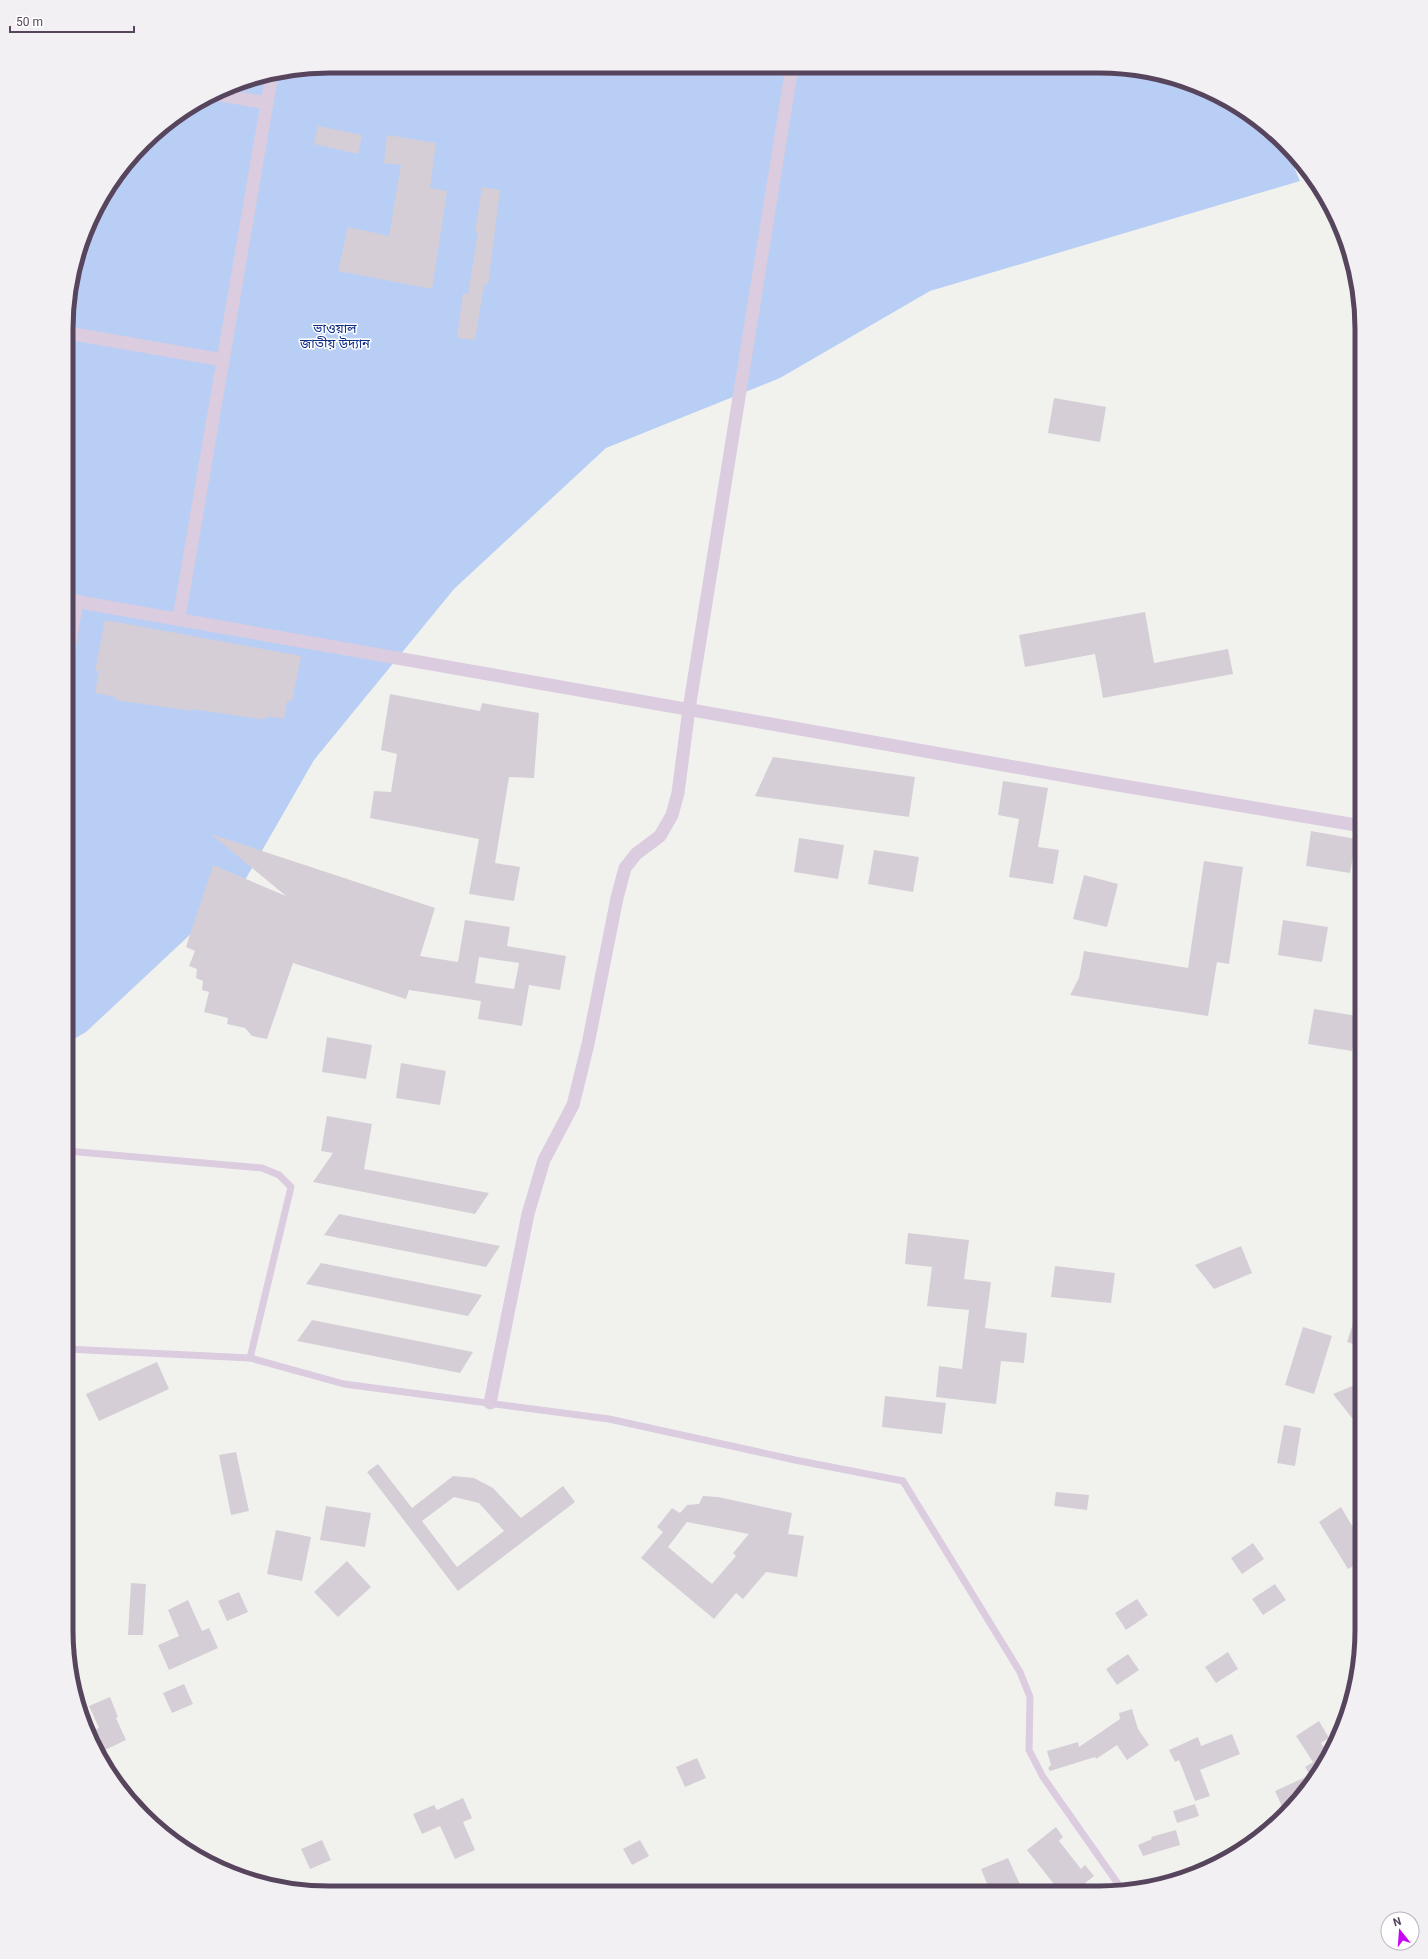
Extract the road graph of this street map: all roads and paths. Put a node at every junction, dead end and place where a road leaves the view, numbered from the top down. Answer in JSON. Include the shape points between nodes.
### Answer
{"nodes":[{"id":1,"x":791,"y":73,"type":"edge"},
{"id":2,"x":271,"y":80,"type":"edge"},
{"id":3,"x":224,"y":96,"type":"edge"},
{"id":4,"x":267,"y":103,"type":"junction"},
{"id":5,"x":73,"y":334,"type":"edge"},
{"id":6,"x":223,"y":360,"type":"junction"},
{"id":7,"x":73,"y":601,"type":"edge"},
{"id":8,"x":179,"y":618,"type":"junction"},
{"id":9,"x":690,"y":709,"type":"junction"},
{"id":10,"x":1355,"y":825,"type":"edge"},
{"id":11,"x":73,"y":1152,"type":"edge"},
{"id":12,"x":73,"y":1349,"type":"edge"},
{"id":13,"x":250,"y":1358,"type":"junction"},
{"id":14,"x":490,"y":1403,"type":"junction"},
{"id":15,"x":1119,"y":1885,"type":"edge"}],
"edges":[{"from":1,"to":9,"type":"street"},
{"from":2,"to":4,"type":"street"},
{"from":3,"to":4,"type":"street"},
{"from":4,"to":6,"type":"street"},
{"from":5,"to":6,"type":"street"},
{"from":6,"to":8,"type":"street"},
{"from":7,"to":8,"type":"street"},
{"from":8,"to":9,"type":"street"},
{"from":9,"to":10,"type":"street"},
{"from":9,"to":14,"type":"street","via":[[678,793],[672,816],[660,836],[636,854],[625,868],[573,1105],[544,1160],[528,1214]]},
{"from":11,"to":13,"type":"lane","via":[[262,1168],[279,1175],[291,1187]]},
{"from":12,"to":13,"type":"lane"},
{"from":13,"to":14,"type":"lane","via":[[344,1384]]},
{"from":14,"to":15,"type":"lane","via":[[609,1419],[903,1481],[1020,1672],[1030,1697],[1029,1750],[1043,1777]]}]}
